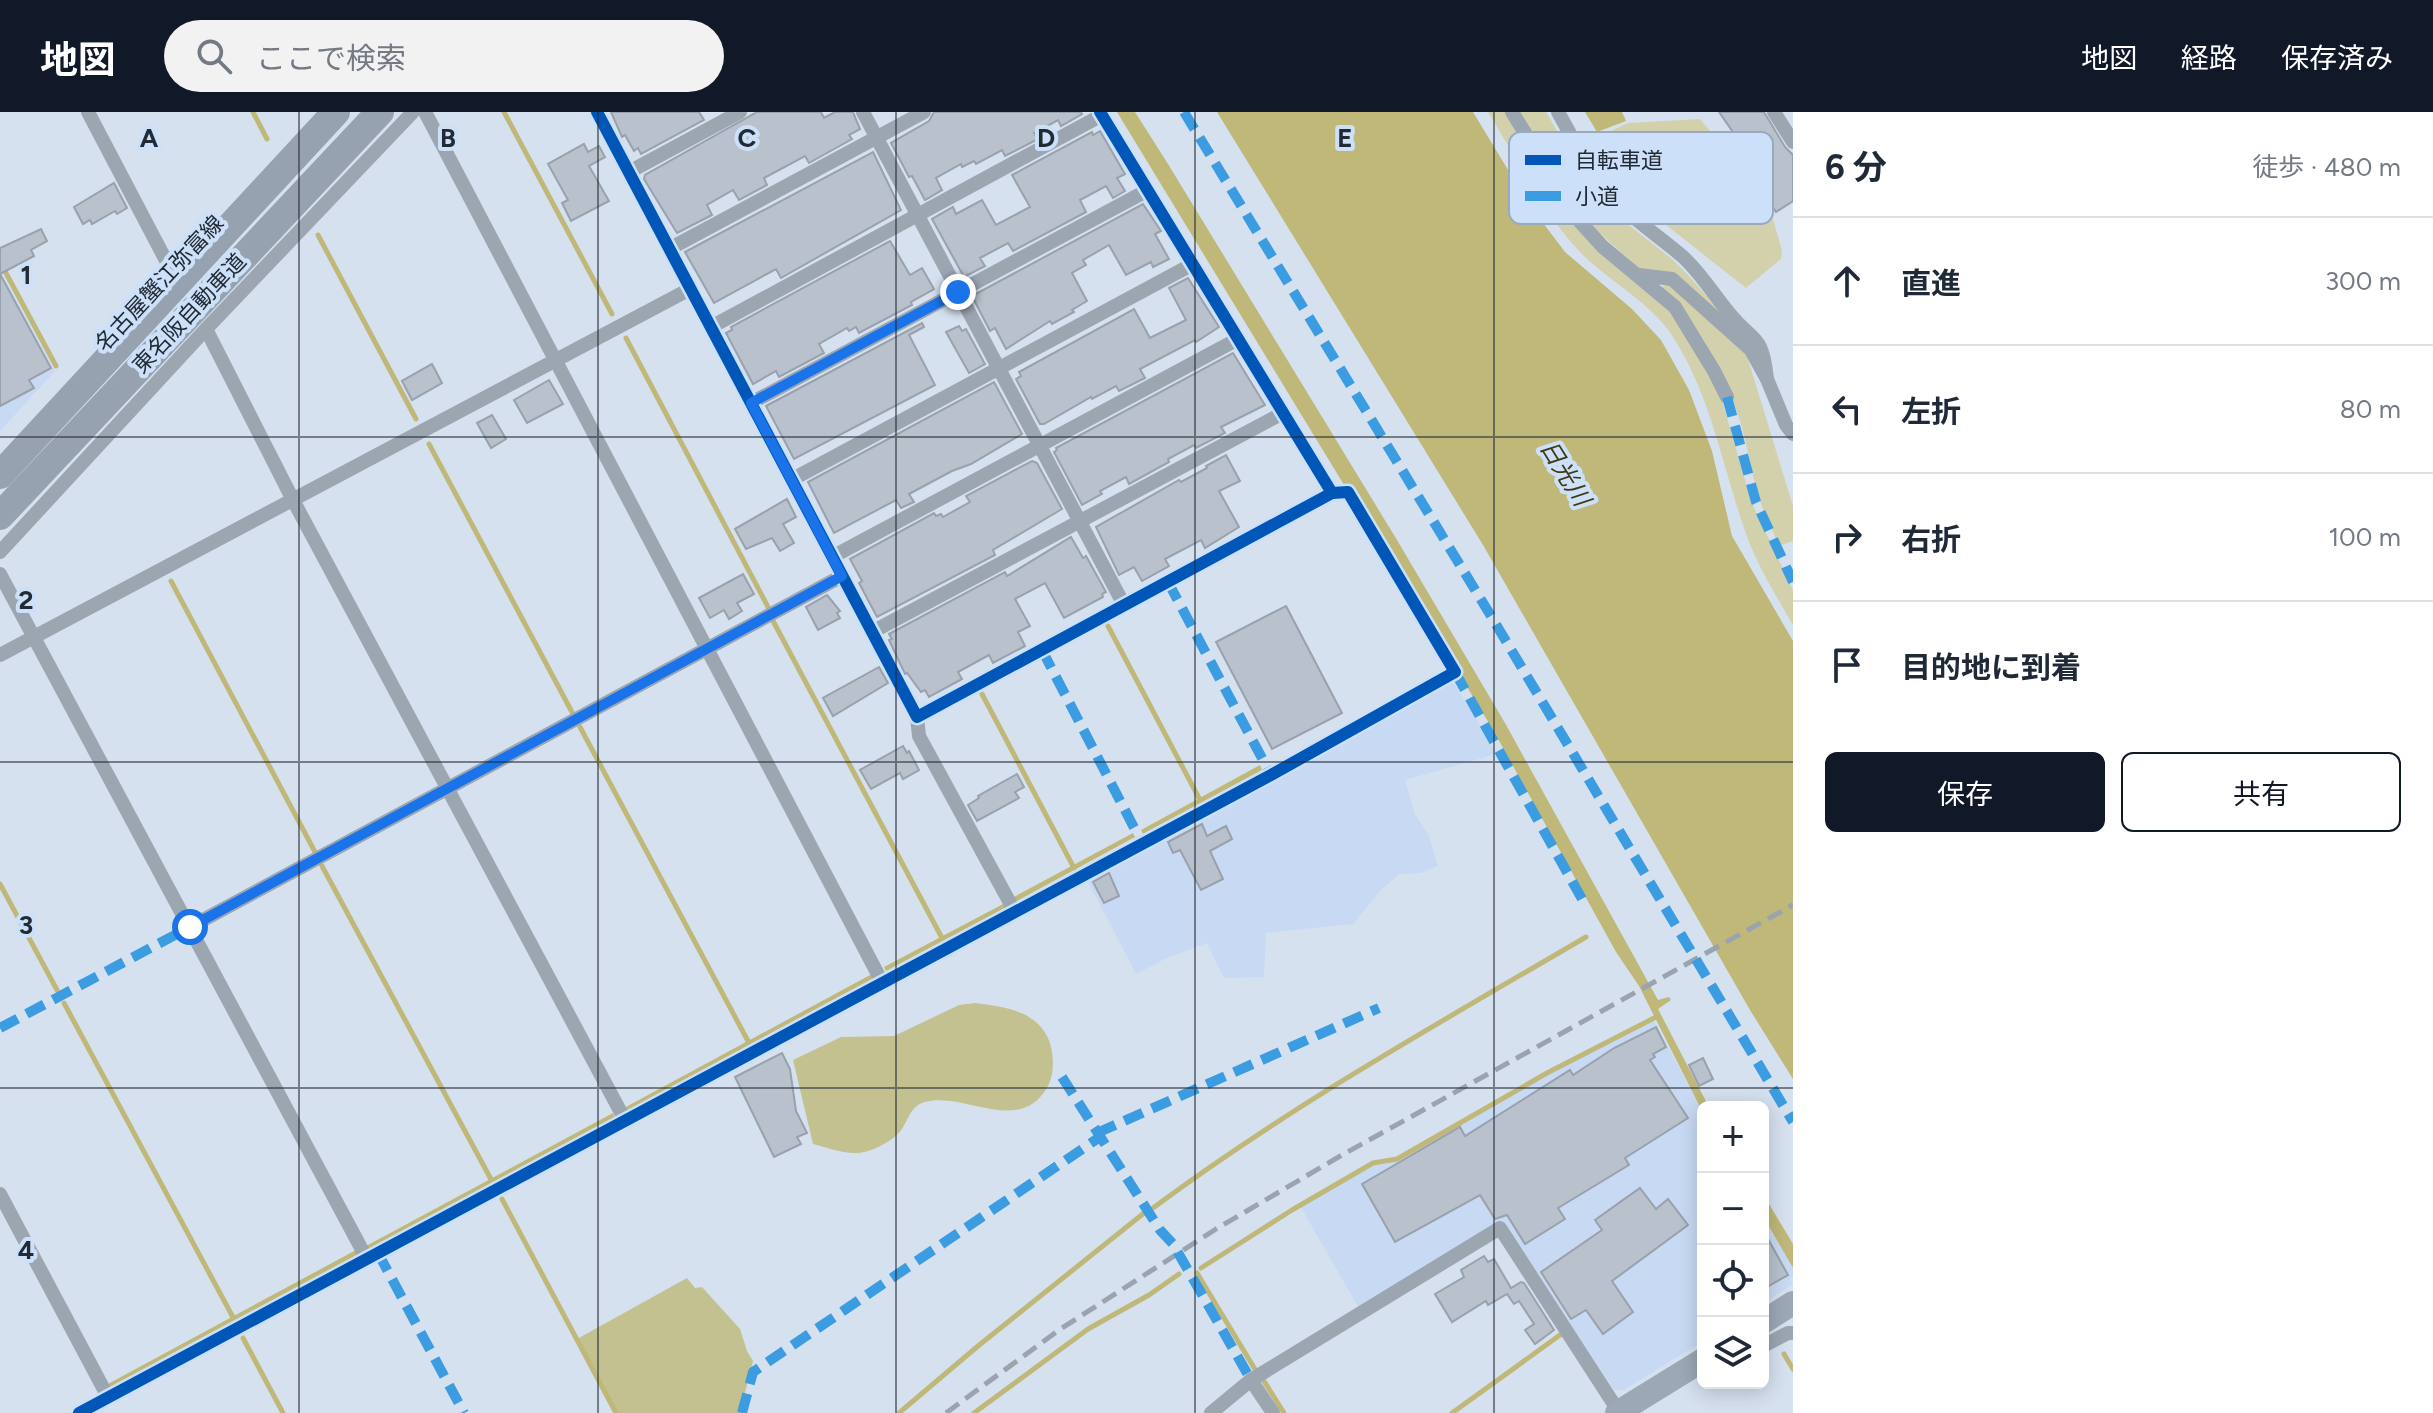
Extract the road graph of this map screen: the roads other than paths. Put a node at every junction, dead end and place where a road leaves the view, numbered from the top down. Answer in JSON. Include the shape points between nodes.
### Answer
{"nodes":[{"id":1,"x":88,"y":112,"type":"edge"},
{"id":2,"x":319,"y":112,"type":"edge"},
{"id":3,"x":336,"y":112,"type":"edge"},
{"id":4,"x":380,"y":112,"type":"edge"},
{"id":5,"x":413,"y":112,"type":"edge"},
{"id":6,"x":425,"y":112,"type":"edge"},
{"id":7,"x":597,"y":112,"type":"edge"},
{"id":8,"x":740,"y":112,"type":"edge"},
{"id":9,"x":863,"y":112,"type":"edge"},
{"id":10,"x":924,"y":112,"type":"edge"},
{"id":11,"x":1512,"y":112,"type":"edge"},
{"id":12,"x":1558,"y":112,"type":"edge"},
{"id":13,"x":1774,"y":112,"type":"edge"},
{"id":14,"x":1101,"y":114,"type":"edge"},
{"id":15,"x":1524,"y":132,"type":"edge"},
{"id":16,"x":1570,"y":132,"type":"edge"},
{"id":17,"x":876,"y":138,"type":"junction"},
{"id":18,"x":1793,"y":142,"type":"edge"},
{"id":19,"x":629,"y":172,"type":"junction"},
{"id":20,"x":1148,"y":190,"type":"junction"},
{"id":21,"x":917,"y":215,"type":"junction"},
{"id":22,"x":1582,"y":224,"type":"edge"},
{"id":23,"x":1644,"y":224,"type":"edge"},
{"id":24,"x":669,"y":249,"type":"junction"},
{"id":25,"x":177,"y":263,"type":"junction"},
{"id":26,"x":1193,"y":264,"type":"junction"},
{"id":27,"x":1639,"y":275,"type":"junction"},
{"id":28,"x":690,"y":289,"type":"junction"},
{"id":29,"x":958,"y":292,"type":"junction"},
{"id":30,"x":210,"y":325,"type":"junction"},
{"id":31,"x":711,"y":327,"type":"junction"},
{"id":32,"x":1238,"y":339,"type":"junction"},
{"id":33,"x":555,"y":359,"type":"junction"},
{"id":34,"x":999,"y":369,"type":"junction"},
{"id":35,"x":1767,"y":379,"type":"junction"},
{"id":36,"x":1727,"y":397,"type":"dead end"},
{"id":37,"x":751,"y":403,"type":"junction"},
{"id":38,"x":1283,"y":413,"type":"junction"},
{"id":39,"x":1793,"y":434,"type":"edge"},
{"id":40,"x":1039,"y":445,"type":"junction"},
{"id":41,"x":0,"y":455,"type":"edge"},
{"id":42,"x":0,"y":475,"type":"edge"},
{"id":43,"x":791,"y":480,"type":"junction"},
{"id":44,"x":1332,"y":493,"type":"junction"},
{"id":45,"x":293,"y":500,"type":"junction"},
{"id":46,"x":0,"y":516,"type":"edge"},
{"id":47,"x":1080,"y":521,"type":"junction"},
{"id":48,"x":0,"y":552,"type":"edge"},
{"id":49,"x":832,"y":557,"type":"junction"},
{"id":50,"x":0,"y":574,"type":"edge"},
{"id":51,"x":842,"y":576,"type":"junction"},
{"id":52,"x":1124,"y":605,"type":"junction"},
{"id":53,"x":872,"y":632,"type":"junction"},
{"id":54,"x":34,"y":637,"type":"junction"},
{"id":55,"x":708,"y":649,"type":"junction"},
{"id":56,"x":0,"y":655,"type":"edge"},
{"id":57,"x":917,"y":717,"type":"junction"},
{"id":58,"x":447,"y":790,"type":"junction"},
{"id":59,"x":1015,"y":912,"type":"junction"},
{"id":60,"x":190,"y":927,"type":"junction"},
{"id":61,"x":882,"y":982,"type":"junction"},
{"id":62,"x":625,"y":1120,"type":"junction"},
{"id":63,"x":0,"y":1194,"type":"edge"},
{"id":64,"x":367,"y":1259,"type":"junction"},
{"id":65,"x":1793,"y":1303,"type":"edge"},
{"id":66,"x":1769,"y":1318,"type":"edge"},
{"id":67,"x":1793,"y":1333,"type":"edge"},
{"id":68,"x":1769,"y":1343,"type":"edge"},
{"id":69,"x":1697,"y":1364,"type":"edge"},
{"id":70,"x":1251,"y":1380,"type":"junction"},
{"id":71,"x":108,"y":1397,"type":"junction"},
{"id":72,"x":1618,"y":1412,"type":"edge"},
{"id":73,"x":79,"y":1413,"type":"edge"},
{"id":74,"x":1211,"y":1413,"type":"edge"},
{"id":75,"x":1273,"y":1413,"type":"edge"}],
"edges":[{"from":1,"to":25,"type":"street"},
{"from":2,"to":25,"type":"main road","name":"名古屋蟹江弥富線"},
{"from":3,"to":42,"type":"highway","name":"東名阪自動車道","bridge":true},
{"from":4,"to":46,"type":"highway","name":"東名阪自動車道","bridge":true},
{"from":5,"to":30,"type":"street"},
{"from":6,"to":33,"type":"street"},
{"from":7,"to":19,"type":"street"},
{"from":8,"to":19,"type":"street"},
{"from":9,"to":17,"type":"street"},
{"from":10,"to":17,"type":"street"},
{"from":11,"to":15,"type":"street"},
{"from":12,"to":16,"type":"street"},
{"from":13,"to":18,"type":"street"},
{"from":14,"to":20,"type":"street"},
{"from":14,"to":21,"type":"street"},
{"from":17,"to":21,"type":"street"},
{"from":17,"to":24,"type":"street"},
{"from":19,"to":24,"type":"street"},
{"from":20,"to":26,"type":"street"},
{"from":20,"to":29,"type":"street"},
{"from":21,"to":29,"type":"street"},
{"from":21,"to":31,"type":"street"},
{"from":22,"to":27,"type":"street"},
{"from":23,"to":35,"type":"street","via":[[1683,257],[1729,314],[1759,341]]},
{"from":24,"to":28,"type":"street"},
{"from":25,"to":30,"type":"street","via":[[210,306]]},
{"from":25,"to":41,"type":"main road","name":"名古屋蟹江弥富線"},
{"from":26,"to":32,"type":"street"},
{"from":26,"to":34,"type":"street"},
{"from":27,"to":35,"type":"street","via":[[1672,279],[1751,350]]},
{"from":27,"to":36,"type":"street","via":[[1675,307]]},
{"from":28,"to":31,"type":"street"},
{"from":28,"to":33,"type":"street"},
{"from":29,"to":34,"type":"street"},
{"from":29,"to":37,"type":"street"},
{"from":30,"to":45,"type":"street"},
{"from":30,"to":48,"type":"street"},
{"from":31,"to":37,"type":"street"},
{"from":32,"to":38,"type":"street"},
{"from":32,"to":40,"type":"street"},
{"from":33,"to":45,"type":"street"},
{"from":33,"to":55,"type":"street"},
{"from":34,"to":40,"type":"street"},
{"from":34,"to":43,"type":"street"},
{"from":35,"to":39,"type":"street"},
{"from":37,"to":43,"type":"street"},
{"from":38,"to":44,"type":"street"},
{"from":38,"to":47,"type":"street"},
{"from":40,"to":47,"type":"street"},
{"from":40,"to":49,"type":"street"},
{"from":43,"to":49,"type":"street"},
{"from":44,"to":52,"type":"street"},
{"from":44,"to":59,"type":"street","via":[[1348,492],[1455,672]]},
{"from":45,"to":54,"type":"street"},
{"from":45,"to":58,"type":"street"},
{"from":47,"to":52,"type":"street"},
{"from":47,"to":53,"type":"street"},
{"from":49,"to":51,"type":"street"},
{"from":50,"to":54,"type":"street"},
{"from":51,"to":53,"type":"street"},
{"from":51,"to":55,"type":"street"},
{"from":52,"to":57,"type":"street"},
{"from":53,"to":57,"type":"street"},
{"from":54,"to":56,"type":"street"},
{"from":54,"to":60,"type":"street"},
{"from":55,"to":58,"type":"street"},
{"from":55,"to":61,"type":"street"},
{"from":57,"to":59,"type":"street","via":[[919,736]]},
{"from":58,"to":60,"type":"street"},
{"from":58,"to":62,"type":"street"},
{"from":59,"to":61,"type":"street"},
{"from":60,"to":64,"type":"street"},
{"from":61,"to":62,"type":"street"},
{"from":62,"to":64,"type":"street"},
{"from":63,"to":71,"type":"street"},
{"from":64,"to":71,"type":"street"},
{"from":65,"to":66,"type":"main road"},
{"from":67,"to":68,"type":"street"},
{"from":69,"to":72,"type":"main road"},
{"from":70,"to":72,"type":"street","via":[[1500,1228]]},
{"from":70,"to":74,"type":"street"},
{"from":70,"to":75,"type":"street"},
{"from":71,"to":73,"type":"street"}]}
